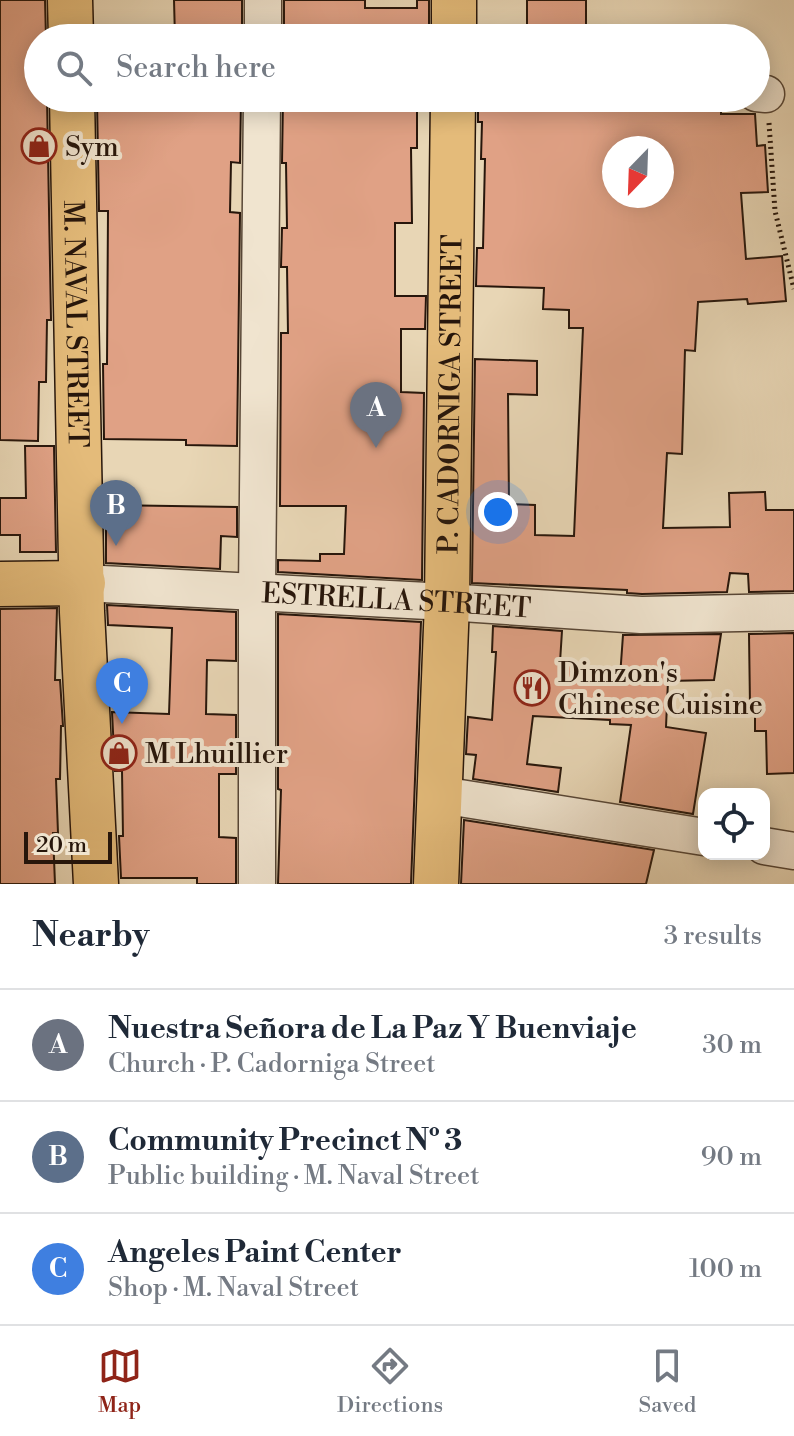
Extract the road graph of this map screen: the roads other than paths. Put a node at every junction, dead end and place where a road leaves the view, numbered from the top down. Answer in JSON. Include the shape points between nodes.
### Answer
{"nodes":[{"id":1,"x":70,"y":0,"type":"edge"},
{"id":2,"x":263,"y":0,"type":"edge"},
{"id":3,"x":454,"y":0,"type":"edge"},
{"id":4,"x":71,"y":24,"type":"edge"},
{"id":5,"x":263,"y":24,"type":"edge"},
{"id":6,"x":454,"y":24,"type":"edge"},
{"id":7,"x":72,"y":112,"type":"edge"},
{"id":8,"x":262,"y":112,"type":"edge"},
{"id":9,"x":453,"y":112,"type":"edge"},
{"id":10,"x":83,"y":583,"type":"junction"},
{"id":11,"x":0,"y":584,"type":"edge"},
{"id":12,"x":257,"y":592,"type":"junction"},
{"id":13,"x":447,"y":602,"type":"junction"},
{"id":14,"x":794,"y":612,"type":"edge"},
{"id":15,"x":441,"y":795,"type":"junction"},
{"id":16,"x":698,"y":836,"type":"edge"},
{"id":17,"x":770,"y":847,"type":"edge"},
{"id":18,"x":794,"y":851,"type":"edge"},
{"id":19,"x":96,"y":884,"type":"edge"},
{"id":20,"x":257,"y":884,"type":"edge"},
{"id":21,"x":436,"y":884,"type":"edge"}],
"edges":[{"from":1,"to":4,"type":"main road"},
{"from":2,"to":5,"type":"street"},
{"from":3,"to":6,"type":"main road"},
{"from":7,"to":10,"type":"main road","name":"M. NAVAL STREET"},
{"from":8,"to":12,"type":"street"},
{"from":9,"to":13,"type":"main road","name":"P. CADORNIGA STREET"},
{"from":10,"to":11,"type":"main road","name":"ESTRELLA STREET"},
{"from":10,"to":12,"type":"street","name":"ESTRELLA STREET"},
{"from":10,"to":19,"type":"main road","name":"M. NAVAL STREET"},
{"from":12,"to":13,"type":"street","name":"ESTRELLA STREET"},
{"from":12,"to":20,"type":"street"},
{"from":13,"to":14,"type":"street","name":"ESTRELLA STREET","via":[[641,615]]},
{"from":13,"to":15,"type":"main road","name":"P. CADORNIGA STREET"},
{"from":15,"to":16,"type":"street"},
{"from":15,"to":21,"type":"main road","name":"P. CADORNIGA STREET"},
{"from":17,"to":18,"type":"street"}]}
